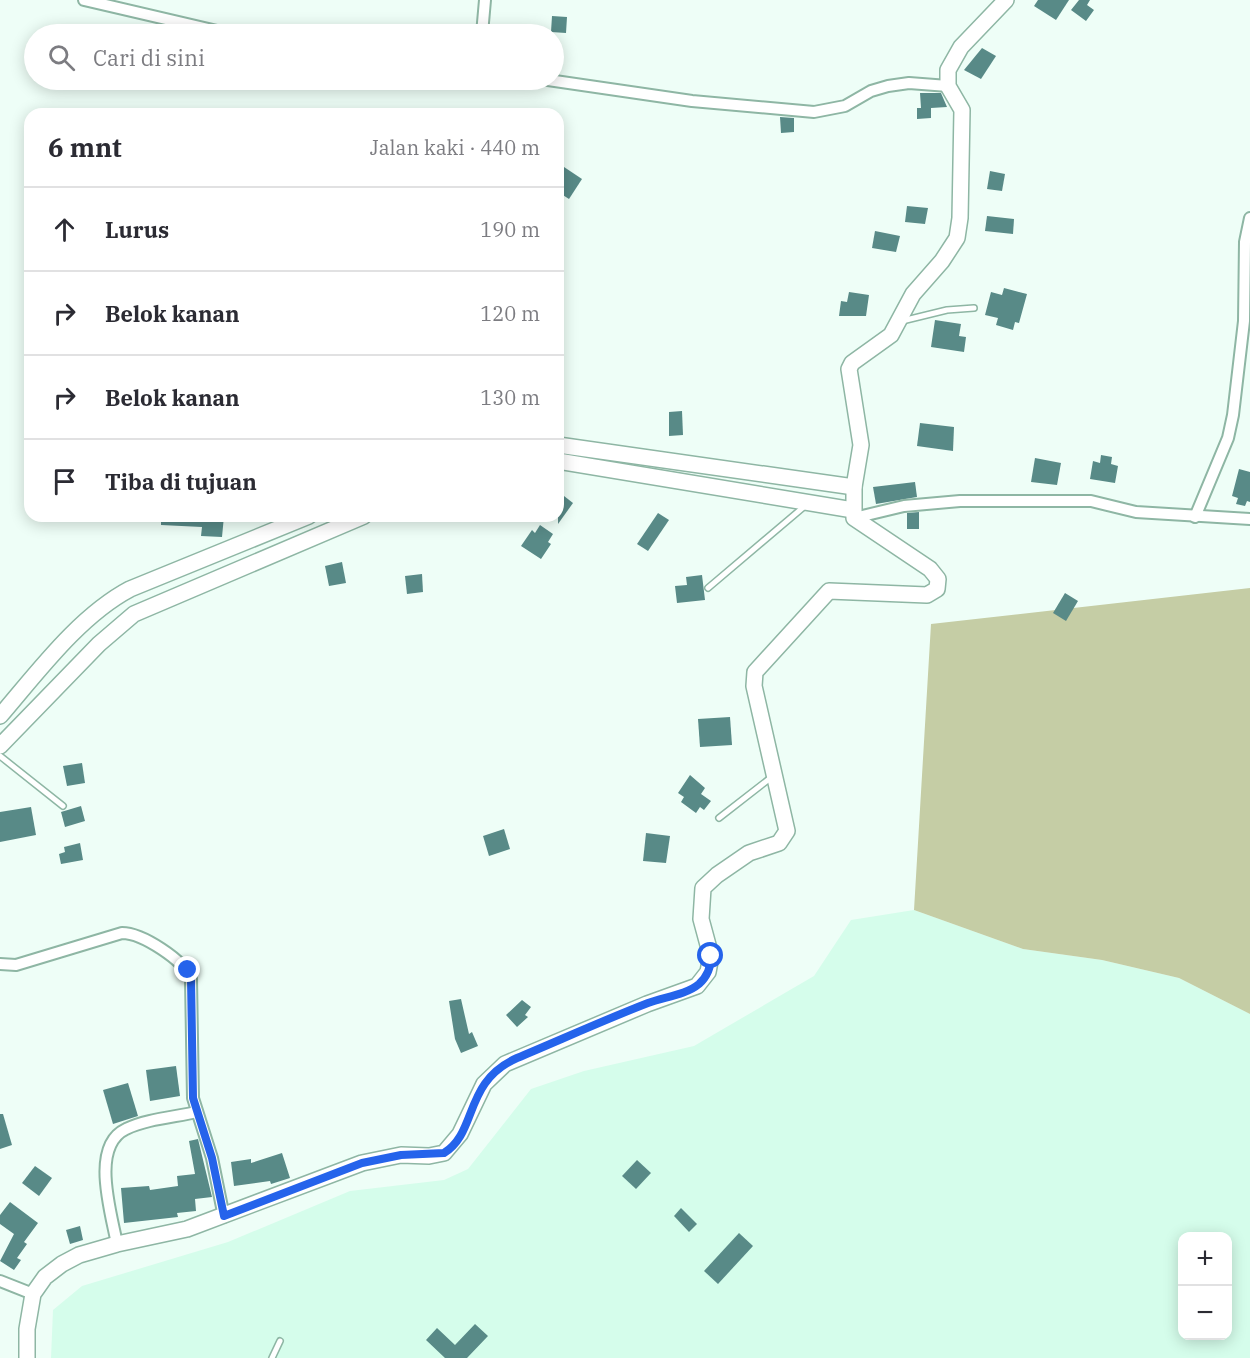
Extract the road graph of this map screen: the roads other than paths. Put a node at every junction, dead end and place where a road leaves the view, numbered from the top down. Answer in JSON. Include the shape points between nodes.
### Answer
{"nodes":[{"id":1,"x":84,"y":0,"type":"edge"},
{"id":2,"x":485,"y":0,"type":"edge"},
{"id":3,"x":1006,"y":0,"type":"edge"},
{"id":4,"x":187,"y":24,"type":"edge"},
{"id":5,"x":483,"y":24,"type":"edge"},
{"id":6,"x":564,"y":82,"type":"edge"},
{"id":7,"x":948,"y":86,"type":"junction"},
{"id":8,"x":1250,"y":218,"type":"edge"},
{"id":9,"x":974,"y":308,"type":"dead end"},
{"id":10,"x":898,"y":321,"type":"junction"},
{"id":11,"x":564,"y":446,"type":"edge"},
{"id":12,"x":564,"y":462,"type":"edge"},
{"id":13,"x":854,"y":487,"type":"junction"},
{"id":14,"x":810,"y":502,"type":"junction"},
{"id":15,"x":854,"y":514,"type":"junction"},
{"id":16,"x":1195,"y":517,"type":"junction"},
{"id":17,"x":1250,"y":519,"type":"edge"},
{"id":18,"x":295,"y":522,"type":"edge"},
{"id":19,"x":350,"y":522,"type":"edge"},
{"id":20,"x":708,"y":588,"type":"dead end"},
{"id":21,"x":21,"y":692,"type":"junction"},
{"id":22,"x":36,"y":705,"type":"junction"},
{"id":23,"x":0,"y":716,"type":"edge"},
{"id":24,"x":0,"y":746,"type":"edge"},
{"id":25,"x":0,"y":756,"type":"edge"},
{"id":26,"x":775,"y":775,"type":"junction"},
{"id":27,"x":63,"y":806,"type":"dead end"},
{"id":28,"x":719,"y":818,"type":"dead end"},
{"id":29,"x":0,"y":964,"type":"edge"},
{"id":30,"x":197,"y":1112,"type":"junction"},
{"id":31,"x":224,"y":1216,"type":"junction"},
{"id":32,"x":117,"y":1244,"type":"junction"},
{"id":33,"x":0,"y":1281,"type":"edge"},
{"id":34,"x":33,"y":1294,"type":"junction"},
{"id":35,"x":280,"y":1341,"type":"dead end"},
{"id":36,"x":27,"y":1358,"type":"edge"},
{"id":37,"x":272,"y":1358,"type":"edge"}],
"edges":[{"from":1,"to":4,"type":"street"},
{"from":2,"to":5,"type":"street"},
{"from":3,"to":7,"type":"street","via":[[955,55],[948,70]]},
{"from":6,"to":7,"type":"street","via":[[692,101],[814,112],[845,106],[888,86]]},
{"from":7,"to":10,"type":"street","via":[[962,110],[959,232]]},
{"from":8,"to":16,"type":"street","via":[[1233,415],[1228,438]]},
{"from":9,"to":10,"type":"lane"},
{"from":10,"to":13,"type":"street","via":[[888,338],[850,366],[861,445]]},
{"from":11,"to":13,"type":"street"},
{"from":12,"to":14,"type":"street"},
{"from":13,"to":15,"type":"street"},
{"from":14,"to":15,"type":"street"},
{"from":14,"to":20,"type":"lane"},
{"from":15,"to":16,"type":"street","via":[[960,501],[1091,501],[1136,512]]},
{"from":15,"to":26,"type":"street","via":[[930,570],[938,579],[937,589],[927,595],[829,591],[760,667],[753,681]]},
{"from":16,"to":17,"type":"street"},
{"from":18,"to":21,"type":"street","via":[[117,596],[88,619]]},
{"from":19,"to":22,"type":"street","via":[[134,614]]},
{"from":21,"to":22,"type":"street"},
{"from":21,"to":23,"type":"street"},
{"from":22,"to":24,"type":"street"},
{"from":25,"to":27,"type":"lane"},
{"from":26,"to":28,"type":"lane"},
{"from":26,"to":31,"type":"street","via":[[785,836],[779,843],[749,853],[704,886],[700,911],[711,966],[698,986],[505,1064],[483,1084],[460,1134],[444,1153],[401,1155],[362,1163]]},
{"from":29,"to":30,"type":"street","via":[[16,965],[122,933],[140,936],[182,963],[191,979],[191,1082]]},
{"from":30,"to":31,"type":"street"},
{"from":30,"to":32,"type":"street","via":[[127,1128],[112,1138],[105,1167]]},
{"from":31,"to":32,"type":"street","via":[[187,1229]]},
{"from":32,"to":34,"type":"street","via":[[62,1264],[45,1277]]},
{"from":33,"to":34,"type":"street"},
{"from":34,"to":36,"type":"street"},
{"from":35,"to":37,"type":"lane"}]}
